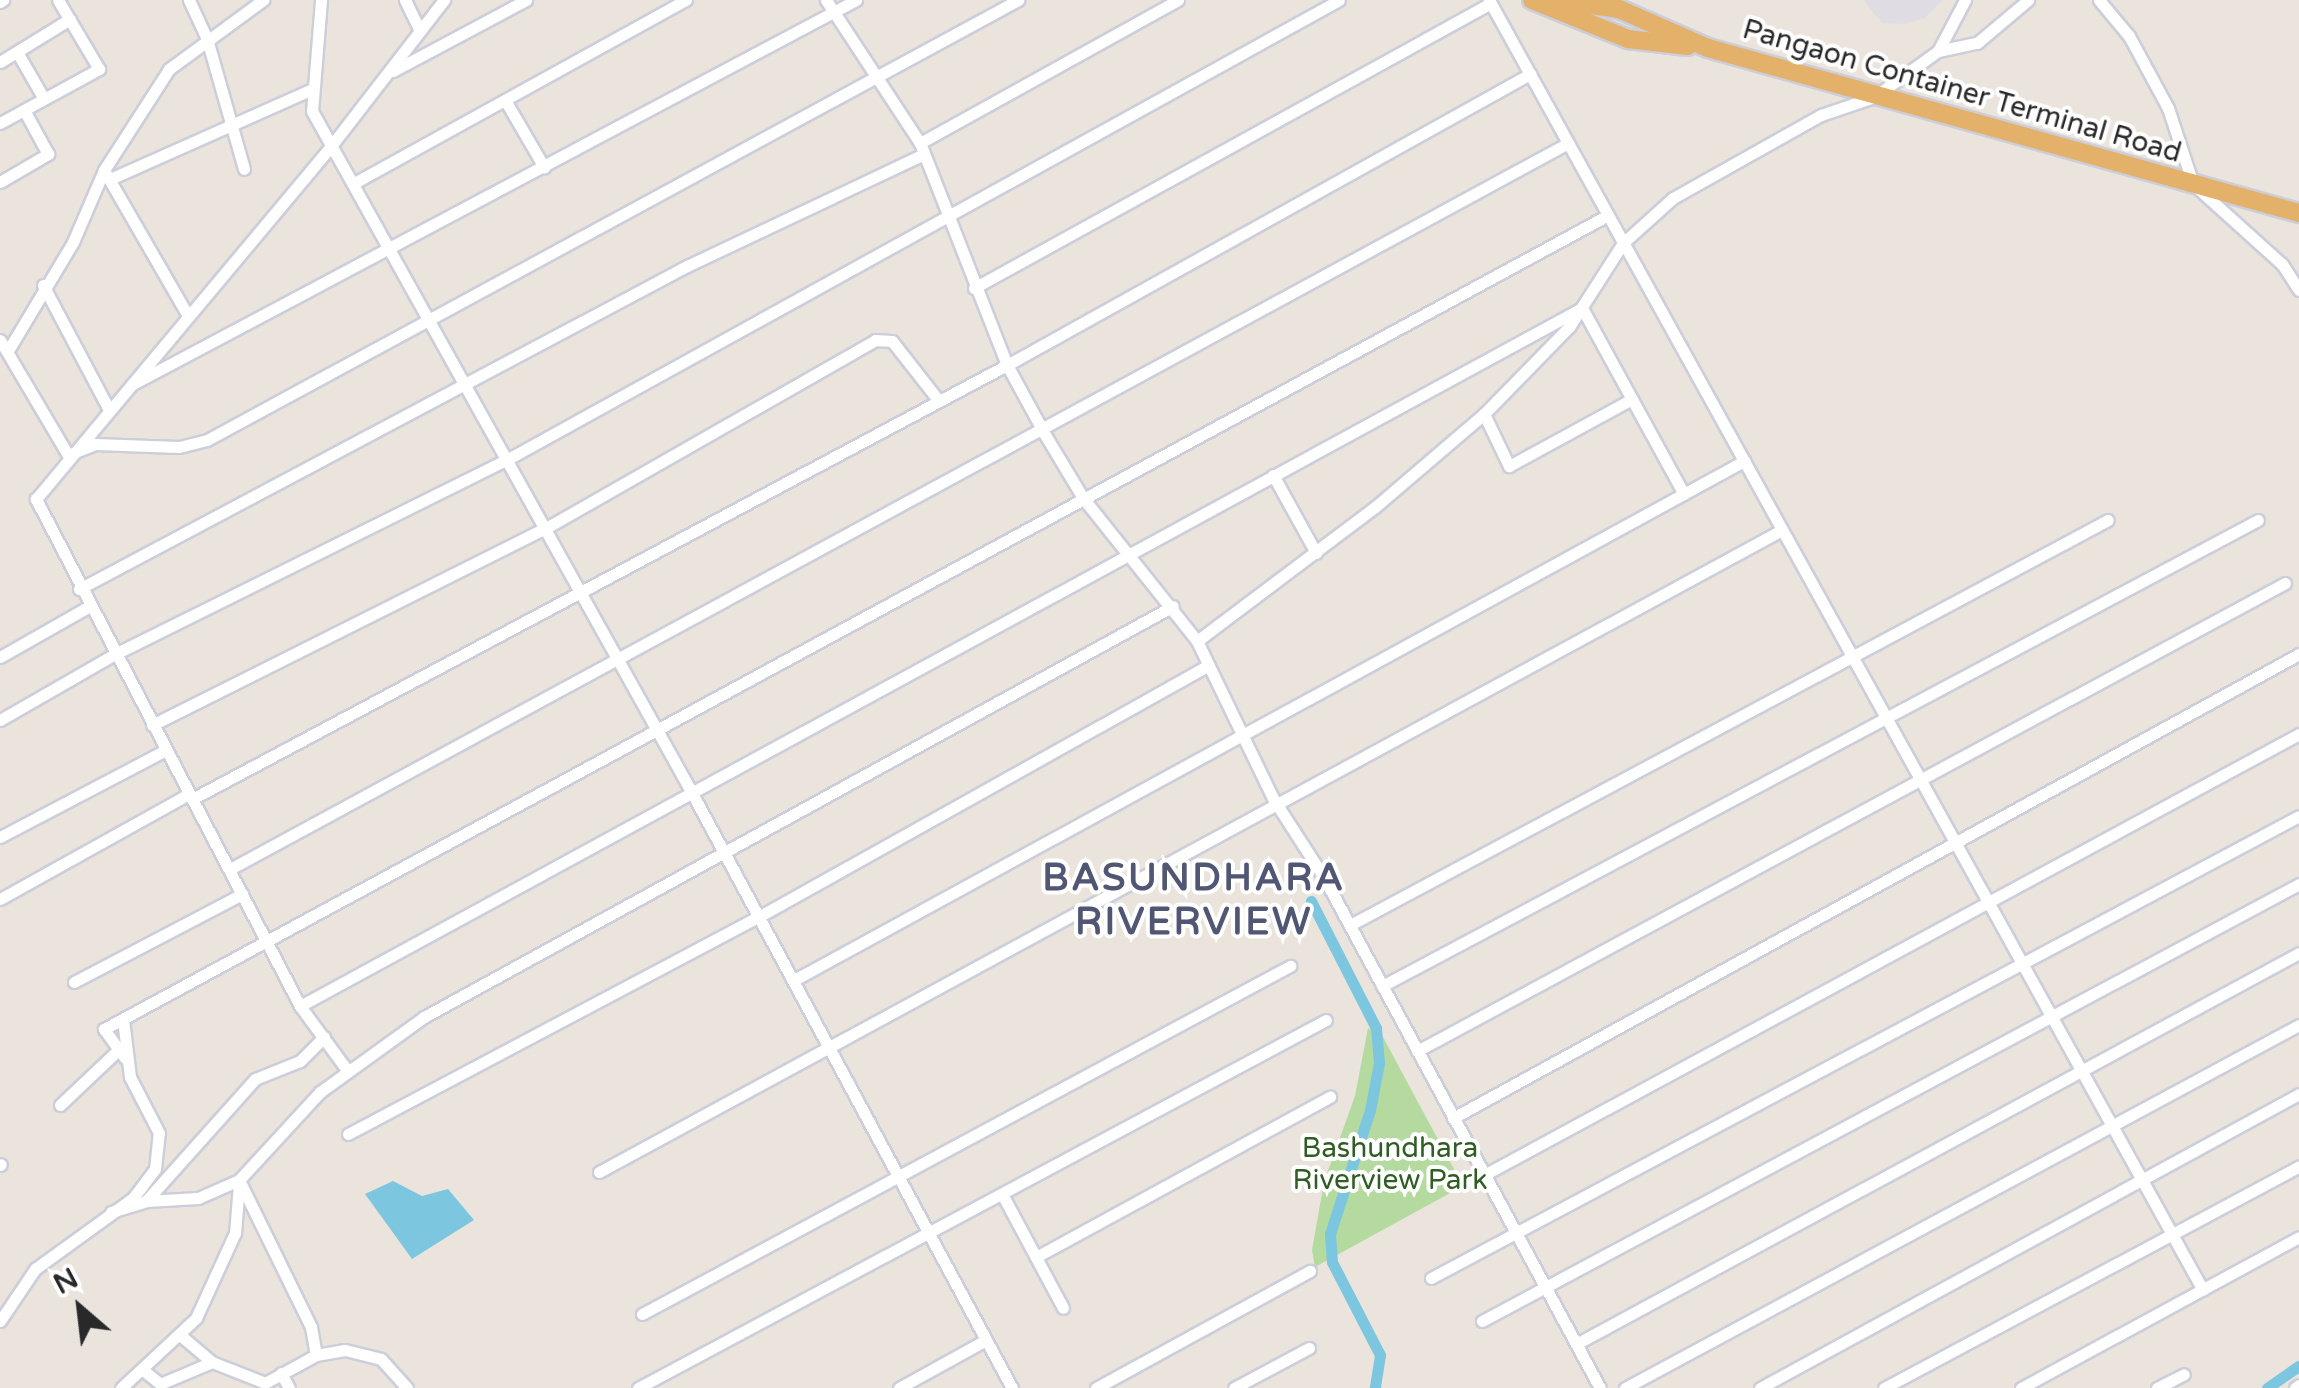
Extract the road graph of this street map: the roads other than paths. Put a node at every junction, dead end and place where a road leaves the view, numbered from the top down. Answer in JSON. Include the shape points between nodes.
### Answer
{"nodes":[{"id":1,"x":58,"y":0,"type":"edge"},
{"id":2,"x":189,"y":0,"type":"edge"},
{"id":3,"x":263,"y":0,"type":"edge"},
{"id":4,"x":321,"y":0,"type":"edge"},
{"id":5,"x":405,"y":0,"type":"edge"},
{"id":6,"x":444,"y":0,"type":"edge"},
{"id":7,"x":526,"y":0,"type":"edge"},
{"id":8,"x":686,"y":0,"type":"edge"},
{"id":9,"x":826,"y":0,"type":"edge"},
{"id":10,"x":856,"y":0,"type":"edge"},
{"id":11,"x":1018,"y":0,"type":"edge"},
{"id":12,"x":1178,"y":0,"type":"edge"},
{"id":13,"x":1338,"y":0,"type":"edge"},
{"id":14,"x":1532,"y":0,"type":"edge"},
{"id":15,"x":1556,"y":0,"type":"edge"},
{"id":16,"x":1965,"y":0,"type":"edge"},
{"id":17,"x":2028,"y":0,"type":"edge"},
{"id":18,"x":2099,"y":0,"type":"edge"},
{"id":19,"x":1490,"y":2,"type":"edge"},
{"id":20,"x":833,"y":13,"type":"junction"},
{"id":21,"x":70,"y":19,"type":"junction"},
{"id":22,"x":420,"y":31,"type":"junction"},
{"id":23,"x":207,"y":39,"type":"junction"},
{"id":24,"x":1708,"y":48,"type":"junction"},
{"id":25,"x":1938,"y":51,"type":"junction"},
{"id":26,"x":17,"y":52,"type":"junction"},
{"id":27,"x":0,"y":62,"type":"edge"},
{"id":28,"x":388,"y":73,"type":"junction"},
{"id":29,"x":1530,"y":74,"type":"junction"},
{"id":30,"x":876,"y":78,"type":"junction"},
{"id":31,"x":310,"y":90,"type":"junction"},
{"id":32,"x":1874,"y":98,"type":"junction"},
{"id":33,"x":44,"y":99,"type":"junction"},
{"id":34,"x":505,"y":100,"type":"junction"},
{"id":35,"x":24,"y":110,"type":"junction"},
{"id":36,"x":0,"y":123,"type":"edge"},
{"id":37,"x":231,"y":125,"type":"junction"},
{"id":38,"x":1568,"y":143,"type":"junction"},
{"id":39,"x":332,"y":146,"type":"junction"},
{"id":40,"x":922,"y":149,"type":"junction"},
{"id":41,"x":544,"y":168,"type":"junction"},
{"id":42,"x":244,"y":170,"type":"dead end"},
{"id":43,"x":107,"y":174,"type":"junction"},
{"id":44,"x":0,"y":182,"type":"edge"},
{"id":45,"x":356,"y":182,"type":"junction"},
{"id":46,"x":2193,"y":184,"type":"junction"},
{"id":47,"x":953,"y":213,"type":"junction"},
{"id":48,"x":2299,"y":213,"type":"edge"},
{"id":49,"x":1608,"y":215,"type":"junction"},
{"id":50,"x":1624,"y":242,"type":"junction"},
{"id":51,"x":390,"y":250,"type":"junction"},
{"id":52,"x":43,"y":285,"type":"junction"},
{"id":53,"x":974,"y":288,"type":"junction"},
{"id":54,"x":2299,"y":290,"type":"edge"},
{"id":55,"x":1582,"y":308,"type":"junction"},
{"id":56,"x":188,"y":314,"type":"junction"},
{"id":57,"x":430,"y":323,"type":"junction"},
{"id":58,"x":4,"y":345,"type":"edge"},
{"id":59,"x":1007,"y":365,"type":"junction"},
{"id":60,"x":468,"y":386,"type":"junction"},
{"id":61,"x":125,"y":388,"type":"junction"},
{"id":62,"x":1632,"y":399,"type":"junction"},
{"id":63,"x":939,"y":401,"type":"junction"},
{"id":64,"x":108,"y":408,"type":"junction"},
{"id":65,"x":1484,"y":414,"type":"junction"},
{"id":66,"x":1044,"y":433,"type":"junction"},
{"id":67,"x":68,"y":455,"type":"junction"},
{"id":68,"x":508,"y":458,"type":"junction"},
{"id":69,"x":1744,"y":461,"type":"junction"},
{"id":70,"x":1273,"y":475,"type":"junction"},
{"id":71,"x":1684,"y":494,"type":"junction"},
{"id":72,"x":1083,"y":498,"type":"junction"},
{"id":73,"x":2108,"y":520,"type":"dead end"},
{"id":74,"x":2258,"y":520,"type":"dead end"},
{"id":75,"x":546,"y":528,"type":"junction"},
{"id":76,"x":1782,"y":530,"type":"junction"},
{"id":77,"x":1130,"y":552,"type":"junction"},
{"id":78,"x":1316,"y":553,"type":"junction"},
{"id":79,"x":2285,"y":583,"type":"dead end"},
{"id":80,"x":79,"y":589,"type":"junction"},
{"id":81,"x":582,"y":594,"type":"junction"},
{"id":82,"x":1173,"y":606,"type":"junction"},
{"id":83,"x":88,"y":607,"type":"junction"},
{"id":84,"x":1197,"y":641,"type":"junction"},
{"id":85,"x":2299,"y":654,"type":"edge"},
{"id":86,"x":113,"y":655,"type":"junction"},
{"id":87,"x":0,"y":656,"type":"edge"},
{"id":88,"x":1852,"y":657,"type":"junction"},
{"id":89,"x":619,"y":661,"type":"junction"},
{"id":90,"x":1209,"y":665,"type":"junction"},
{"id":91,"x":1887,"y":719,"type":"junction"},
{"id":92,"x":0,"y":720,"type":"edge"},
{"id":93,"x":152,"y":726,"type":"junction"},
{"id":94,"x":657,"y":732,"type":"junction"},
{"id":95,"x":2299,"y":734,"type":"edge"},
{"id":96,"x":1246,"y":737,"type":"junction"},
{"id":97,"x":166,"y":750,"type":"junction"},
{"id":98,"x":1920,"y":779,"type":"junction"},
{"id":99,"x":692,"y":793,"type":"junction"},
{"id":100,"x":191,"y":797,"type":"junction"},
{"id":101,"x":1274,"y":800,"type":"junction"},
{"id":102,"x":2299,"y":816,"type":"edge"},
{"id":103,"x":0,"y":838,"type":"edge"},
{"id":104,"x":1955,"y":842,"type":"junction"},
{"id":105,"x":725,"y":854,"type":"junction"},
{"id":106,"x":230,"y":869,"type":"junction"},
{"id":107,"x":2299,"y":884,"type":"edge"},
{"id":108,"x":242,"y":894,"type":"junction"},
{"id":109,"x":0,"y":899,"type":"edge"},
{"id":110,"x":1989,"y":904,"type":"junction"},
{"id":111,"x":760,"y":916,"type":"junction"},
{"id":112,"x":1350,"y":926,"type":"junction"},
{"id":113,"x":265,"y":942,"type":"junction"},
{"id":114,"x":2299,"y":953,"type":"edge"},
{"id":115,"x":2022,"y":964,"type":"junction"},
{"id":116,"x":1290,"y":966,"type":"dead end"},
{"id":117,"x":794,"y":980,"type":"junction"},
{"id":118,"x":74,"y":982,"type":"dead end"},
{"id":119,"x":1382,"y":986,"type":"junction"},
{"id":120,"x":300,"y":1006,"type":"junction"},
{"id":121,"x":2052,"y":1018,"type":"junction"},
{"id":122,"x":123,"y":1019,"type":"junction"},
{"id":123,"x":1326,"y":1020,"type":"dead end"},
{"id":124,"x":2299,"y":1025,"type":"edge"},
{"id":125,"x":324,"y":1037,"type":"junction"},
{"id":126,"x":828,"y":1044,"type":"junction"},
{"id":127,"x":1418,"y":1051,"type":"junction"},
{"id":128,"x":120,"y":1055,"type":"junction"},
{"id":129,"x":347,"y":1070,"type":"junction"},
{"id":130,"x":2082,"y":1072,"type":"junction"},
{"id":131,"x":2299,"y":1094,"type":"edge"},
{"id":132,"x":1330,"y":1097,"type":"dead end"},
{"id":133,"x":60,"y":1105,"type":"dead end"},
{"id":134,"x":1453,"y":1118,"type":"junction"},
{"id":135,"x":2112,"y":1127,"type":"junction"},
{"id":136,"x":348,"y":1134,"type":"dead end"},
{"id":137,"x":2299,"y":1166,"type":"edge"},
{"id":138,"x":599,"y":1172,"type":"dead end"},
{"id":139,"x":1484,"y":1175,"type":"junction"},
{"id":140,"x":898,"y":1176,"type":"junction"},
{"id":141,"x":2141,"y":1179,"type":"junction"},
{"id":142,"x":239,"y":1180,"type":"junction"},
{"id":143,"x":1002,"y":1194,"type":"junction"},
{"id":144,"x":146,"y":1201,"type":"junction"},
{"id":145,"x":110,"y":1212,"type":"junction"},
{"id":146,"x":929,"y":1233,"type":"junction"},
{"id":147,"x":1516,"y":1233,"type":"junction"},
{"id":148,"x":2172,"y":1234,"type":"junction"},
{"id":149,"x":2299,"y":1237,"type":"edge"},
{"id":150,"x":1036,"y":1257,"type":"junction"},
{"id":151,"x":1310,"y":1272,"type":"dead end"},
{"id":152,"x":1432,"y":1278,"type":"dead end"},
{"id":153,"x":1546,"y":1289,"type":"junction"},
{"id":154,"x":2202,"y":1290,"type":"junction"},
{"id":155,"x":1063,"y":1308,"type":"dead end"},
{"id":156,"x":642,"y":1314,"type":"dead end"},
{"id":157,"x":0,"y":1320,"type":"edge"},
{"id":158,"x":1482,"y":1321,"type":"dead end"},
{"id":159,"x":180,"y":1334,"type":"junction"},
{"id":160,"x":986,"y":1340,"type":"junction"},
{"id":161,"x":1576,"y":1344,"type":"junction"},
{"id":162,"x":1308,"y":1348,"type":"dead end"},
{"id":163,"x":316,"y":1355,"type":"junction"},
{"id":164,"x":212,"y":1362,"type":"junction"},
{"id":165,"x":143,"y":1370,"type":"junction"},
{"id":166,"x":282,"y":1373,"type":"junction"},
{"id":167,"x":2184,"y":1374,"type":"dead end"},
{"id":168,"x":121,"y":1388,"type":"edge"},
{"id":169,"x":290,"y":1388,"type":"edge"},
{"id":170,"x":407,"y":1388,"type":"edge"},
{"id":171,"x":638,"y":1388,"type":"edge"},
{"id":172,"x":899,"y":1388,"type":"edge"},
{"id":173,"x":1012,"y":1388,"type":"edge"},
{"id":174,"x":1096,"y":1388,"type":"edge"},
{"id":175,"x":1234,"y":1388,"type":"edge"},
{"id":176,"x":1600,"y":1388,"type":"edge"},
{"id":177,"x":1624,"y":1388,"type":"edge"},
{"id":178,"x":1760,"y":1388,"type":"edge"},
{"id":179,"x":1884,"y":1388,"type":"edge"},
{"id":180,"x":2022,"y":1388,"type":"edge"},
{"id":181,"x":2157,"y":1388,"type":"edge"}],
"edges":[{"from":1,"to":21,"type":"street"},
{"from":2,"to":23,"type":"street"},
{"from":3,"to":23,"type":"street"},
{"from":4,"to":31,"type":"street"},
{"from":5,"to":22,"type":"street"},
{"from":6,"to":22,"type":"street"},
{"from":7,"to":28,"type":"street"},
{"from":8,"to":34,"type":"street"},
{"from":9,"to":20,"type":"street"},
{"from":10,"to":20,"type":"street"},
{"from":11,"to":30,"type":"street"},
{"from":12,"to":40,"type":"street"},
{"from":13,"to":47,"type":"street"},
{"from":14,"to":24,"type":"highway","via":[[1628,39]]},
{"from":15,"to":24,"type":"highway","name":"Pangaon Container Terminal Road","via":[[1619,9]]},
{"from":16,"to":25,"type":"street"},
{"from":17,"to":25,"type":"street","via":[[1977,43]]},
{"from":18,"to":46,"type":"street","via":[[2130,36],[2168,108]]},
{"from":19,"to":29,"type":"street"},
{"from":19,"to":53,"type":"street"},
{"from":20,"to":30,"type":"street"},
{"from":20,"to":41,"type":"street"},
{"from":21,"to":26,"type":"street"},
{"from":21,"to":33,"type":"street","via":[[99,69]]},
{"from":22,"to":28,"type":"street"},
{"from":23,"to":37,"type":"street"},
{"from":23,"to":43,"type":"street","via":[[169,69]]},
{"from":24,"to":32,"type":"highway","name":"Pangaon Container Terminal Road"},
{"from":25,"to":32,"type":"street"},
{"from":26,"to":27,"type":"street"},
{"from":26,"to":33,"type":"street"},
{"from":28,"to":39,"type":"street"},
{"from":29,"to":38,"type":"street"},
{"from":29,"to":59,"type":"street"},
{"from":30,"to":40,"type":"street"},
{"from":30,"to":57,"type":"street"},
{"from":31,"to":37,"type":"street"},
{"from":31,"to":39,"type":"street","via":[[312,111]]},
{"from":32,"to":46,"type":"highway","name":"Pangaon Container Terminal Road"},
{"from":32,"to":50,"type":"street","via":[[1821,115],[1674,198]]},
{"from":33,"to":35,"type":"street"},
{"from":34,"to":41,"type":"street"},
{"from":34,"to":45,"type":"street"},
{"from":35,"to":36,"type":"street"},
{"from":35,"to":44,"type":"street","via":[[48,154]]},
{"from":37,"to":42,"type":"street"},
{"from":37,"to":43,"type":"street"},
{"from":38,"to":49,"type":"street"},
{"from":38,"to":66,"type":"street"},
{"from":39,"to":45,"type":"street"},
{"from":39,"to":56,"type":"street"},
{"from":40,"to":47,"type":"street"},
{"from":40,"to":60,"type":"street","via":[[687,266]]},
{"from":41,"to":51,"type":"street"},
{"from":43,"to":52,"type":"street"},
{"from":43,"to":56,"type":"street"},
{"from":45,"to":51,"type":"street"},
{"from":46,"to":48,"type":"highway","name":"Pangaon Container Terminal Road"},
{"from":46,"to":54,"type":"street","via":[[2282,264]]},
{"from":47,"to":53,"type":"street"},
{"from":47,"to":68,"type":"street"},
{"from":49,"to":50,"type":"street"},
{"from":49,"to":72,"type":"street"},
{"from":50,"to":55,"type":"street"},
{"from":50,"to":69,"type":"street"},
{"from":51,"to":57,"type":"street"},
{"from":51,"to":61,"type":"street"},
{"from":52,"to":58,"type":"street"},
{"from":52,"to":64,"type":"street"},
{"from":53,"to":59,"type":"street"},
{"from":55,"to":62,"type":"street"},
{"from":55,"to":65,"type":"street"},
{"from":55,"to":70,"type":"street"},
{"from":56,"to":61,"type":"street"},
{"from":57,"to":60,"type":"street"},
{"from":57,"to":67,"type":"street","via":[[207,440],[179,447],[95,444]]},
{"from":58,"to":67,"type":"street"},
{"from":59,"to":63,"type":"street"},
{"from":59,"to":66,"type":"street"},
{"from":60,"to":68,"type":"street"},
{"from":60,"to":80,"type":"street"},
{"from":61,"to":64,"type":"street"},
{"from":62,"to":65,"type":"street","via":[[1509,466]]},
{"from":62,"to":71,"type":"street"},
{"from":63,"to":75,"type":"street","via":[[892,340],[875,340]]},
{"from":63,"to":81,"type":"street"},
{"from":64,"to":67,"type":"street"},
{"from":65,"to":78,"type":"street"},
{"from":66,"to":72,"type":"street"},
{"from":66,"to":89,"type":"street"},
{"from":67,"to":80,"type":"street","via":[[36,499]]},
{"from":68,"to":75,"type":"street"},
{"from":68,"to":86,"type":"street"},
{"from":69,"to":71,"type":"street"},
{"from":69,"to":76,"type":"street"},
{"from":70,"to":77,"type":"street"},
{"from":70,"to":78,"type":"street"},
{"from":71,"to":96,"type":"street"},
{"from":72,"to":77,"type":"street"},
{"from":72,"to":94,"type":"street"},
{"from":73,"to":88,"type":"street"},
{"from":74,"to":91,"type":"street"},
{"from":75,"to":81,"type":"street"},
{"from":75,"to":93,"type":"street"},
{"from":76,"to":88,"type":"street"},
{"from":76,"to":101,"type":"street"},
{"from":77,"to":82,"type":"street"},
{"from":77,"to":99,"type":"street"},
{"from":78,"to":84,"type":"street"},
{"from":79,"to":98,"type":"street"},
{"from":80,"to":83,"type":"street"},
{"from":81,"to":89,"type":"street"},
{"from":81,"to":100,"type":"street"},
{"from":82,"to":84,"type":"street"},
{"from":82,"to":105,"type":"street"},
{"from":83,"to":86,"type":"street"},
{"from":83,"to":87,"type":"street"},
{"from":84,"to":90,"type":"street"},
{"from":85,"to":104,"type":"street"},
{"from":86,"to":92,"type":"street"},
{"from":86,"to":93,"type":"street"},
{"from":88,"to":91,"type":"street"},
{"from":88,"to":112,"type":"street"},
{"from":89,"to":94,"type":"street"},
{"from":89,"to":106,"type":"street"},
{"from":90,"to":96,"type":"street"},
{"from":90,"to":111,"type":"street"},
{"from":91,"to":98,"type":"street"},
{"from":91,"to":119,"type":"street"},
{"from":93,"to":97,"type":"street"},
{"from":94,"to":99,"type":"street"},
{"from":94,"to":113,"type":"street"},
{"from":95,"to":110,"type":"street"},
{"from":96,"to":101,"type":"street"},
{"from":96,"to":117,"type":"street"},
{"from":97,"to":100,"type":"street"},
{"from":97,"to":103,"type":"street"},
{"from":98,"to":104,"type":"street"},
{"from":98,"to":127,"type":"street"},
{"from":99,"to":105,"type":"street"},
{"from":99,"to":120,"type":"street"},
{"from":100,"to":106,"type":"street"},
{"from":100,"to":109,"type":"street"},
{"from":101,"to":112,"type":"street"},
{"from":101,"to":126,"type":"street"},
{"from":102,"to":115,"type":"street"},
{"from":104,"to":110,"type":"street"},
{"from":104,"to":134,"type":"street"},
{"from":105,"to":111,"type":"street"},
{"from":105,"to":129,"type":"street","via":[[424,1017]]},
{"from":106,"to":108,"type":"street"},
{"from":107,"to":121,"type":"street"},
{"from":108,"to":113,"type":"street"},
{"from":108,"to":118,"type":"street"},
{"from":110,"to":115,"type":"street"},
{"from":110,"to":139,"type":"street"},
{"from":111,"to":117,"type":"street"},
{"from":111,"to":136,"type":"street"},
{"from":112,"to":119,"type":"street"},
{"from":113,"to":120,"type":"street"},
{"from":113,"to":122,"type":"street"},
{"from":114,"to":130,"type":"street"},
{"from":115,"to":121,"type":"street"},
{"from":115,"to":147,"type":"street"},
{"from":116,"to":140,"type":"street"},
{"from":117,"to":126,"type":"street"},
{"from":119,"to":127,"type":"street"},
{"from":120,"to":125,"type":"street"},
{"from":121,"to":130,"type":"street"},
{"from":121,"to":153,"type":"street"},
{"from":122,"to":128,"type":"street"},
{"from":122,"to":128,"type":"street","via":[[104,1030]]},
{"from":123,"to":143,"type":"street"},
{"from":124,"to":135,"type":"street"},
{"from":125,"to":129,"type":"street"},
{"from":125,"to":144,"type":"street","via":[[300,1061],[256,1079]]},
{"from":126,"to":138,"type":"street"},
{"from":126,"to":140,"type":"street"},
{"from":127,"to":134,"type":"street"},
{"from":128,"to":133,"type":"street"},
{"from":128,"to":145,"type":"street","via":[[159,1133],[155,1169],[133,1198]]},
{"from":129,"to":142,"type":"street"},
{"from":130,"to":135,"type":"street"},
{"from":130,"to":161,"type":"street"},
{"from":131,"to":141,"type":"street"},
{"from":132,"to":150,"type":"street"},
{"from":134,"to":139,"type":"street"},
{"from":135,"to":141,"type":"street"},
{"from":135,"to":177,"type":"street"},
{"from":137,"to":148,"type":"street"},
{"from":139,"to":147,"type":"street"},
{"from":140,"to":146,"type":"street"},
{"from":140,"to":156,"type":"street"},
{"from":141,"to":148,"type":"street"},
{"from":141,"to":178,"type":"street"},
{"from":142,"to":144,"type":"street","via":[[198,1198]]},
{"from":142,"to":159,"type":"street","via":[[235,1233],[196,1318]]},
{"from":142,"to":163,"type":"street","via":[[311,1327]]},
{"from":143,"to":146,"type":"street"},
{"from":143,"to":150,"type":"street"},
{"from":144,"to":145,"type":"street"},
{"from":145,"to":157,"type":"street","via":[[47,1258]]},
{"from":146,"to":160,"type":"street"},
{"from":146,"to":171,"type":"street"},
{"from":147,"to":152,"type":"street"},
{"from":147,"to":153,"type":"street"},
{"from":148,"to":154,"type":"street"},
{"from":148,"to":179,"type":"street"},
{"from":149,"to":154,"type":"street"},
{"from":150,"to":155,"type":"street"},
{"from":151,"to":174,"type":"street"},
{"from":153,"to":158,"type":"street"},
{"from":153,"to":161,"type":"street"},
{"from":154,"to":180,"type":"street"},
{"from":159,"to":164,"type":"street"},
{"from":159,"to":165,"type":"street"},
{"from":160,"to":172,"type":"street"},
{"from":160,"to":173,"type":"street"},
{"from":161,"to":176,"type":"street"},
{"from":162,"to":175,"type":"street"},
{"from":163,"to":166,"type":"street"},
{"from":163,"to":170,"type":"street","via":[[346,1350],[382,1359]]},
{"from":164,"to":165,"type":"street","via":[[160,1384]]},
{"from":164,"to":166,"type":"street","via":[[265,1383]]},
{"from":165,"to":168,"type":"street"},
{"from":166,"to":169,"type":"street"},
{"from":167,"to":181,"type":"street"}]}
